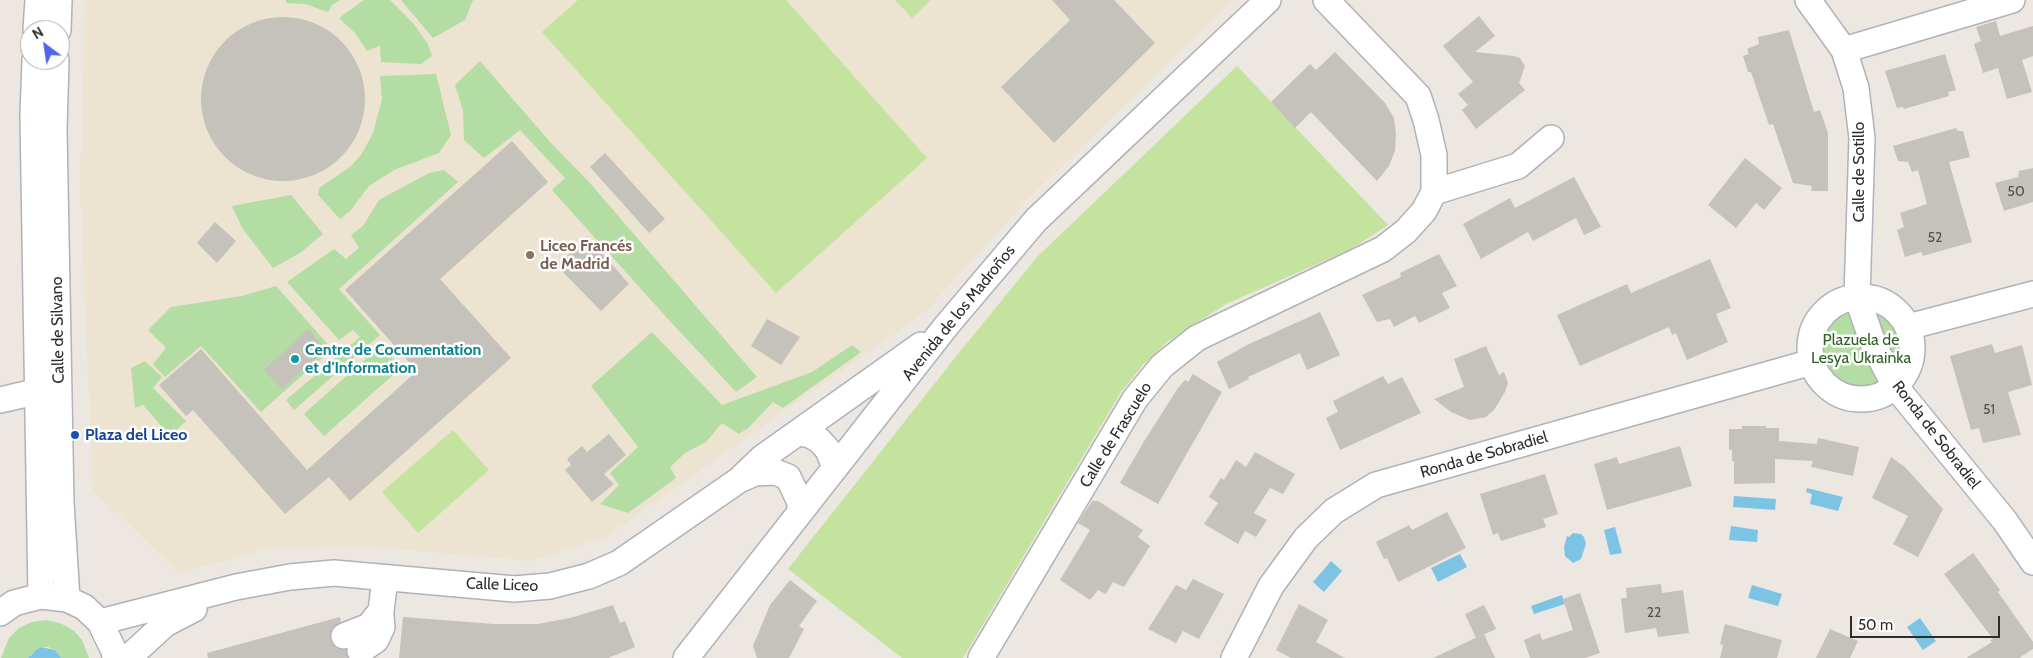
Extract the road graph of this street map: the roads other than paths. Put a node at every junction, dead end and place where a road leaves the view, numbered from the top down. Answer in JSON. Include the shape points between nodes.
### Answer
{"nodes":[{"id":1,"x":38,"y":0,"type":"edge"},
{"id":2,"x":59,"y":0,"type":"edge"},
{"id":3,"x":1268,"y":0,"type":"edge"},
{"id":4,"x":1326,"y":0,"type":"edge"},
{"id":5,"x":1808,"y":0,"type":"edge"},
{"id":6,"x":2012,"y":0,"type":"edge"},
{"id":7,"x":37,"y":20,"type":"edge"},
{"id":8,"x":58,"y":20,"type":"edge"},
{"id":9,"x":1844,"y":50,"type":"junction"},
{"id":10,"x":35,"y":70,"type":"edge"},
{"id":11,"x":56,"y":70,"type":"edge"},
{"id":12,"x":1551,"y":138,"type":"dead end"},
{"id":13,"x":1434,"y":192,"type":"junction"},
{"id":14,"x":2033,"y":294,"type":"edge"},
{"id":15,"x":1857,"y":297,"type":"junction"},
{"id":16,"x":947,"y":326,"type":"junction"},
{"id":17,"x":1908,"y":327,"type":"junction"},
{"id":18,"x":1812,"y":362,"type":"junction"},
{"id":19,"x":1894,"y":386,"type":"junction"},
{"id":20,"x":39,"y":391,"type":"junction"},
{"id":21,"x":0,"y":400,"type":"edge"},
{"id":22,"x":799,"y":433,"type":"junction"},
{"id":23,"x":835,"y":467,"type":"junction"},
{"id":24,"x":739,"y":480,"type":"junction"},
{"id":25,"x":801,"y":510,"type":"junction"},
{"id":26,"x":2033,"y":562,"type":"edge"},
{"id":27,"x":385,"y":578,"type":"junction"},
{"id":28,"x":236,"y":587,"type":"junction"},
{"id":29,"x":40,"y":596,"type":"junction"},
{"id":30,"x":67,"y":599,"type":"junction"},
{"id":31,"x":0,"y":613,"type":"edge"},
{"id":32,"x":100,"y":622,"type":"junction"},
{"id":33,"x":352,"y":644,"type":"dead end"},
{"id":34,"x":115,"y":658,"type":"edge"},
{"id":35,"x":128,"y":658,"type":"edge"},
{"id":36,"x":686,"y":658,"type":"edge"},
{"id":37,"x":981,"y":658,"type":"edge"},
{"id":38,"x":1234,"y":658,"type":"edge"}],
"edges":[{"from":1,"to":7,"type":"street"},
{"from":2,"to":8,"type":"street"},
{"from":3,"to":16,"type":"street","name":"Avenida de los Madroños","via":[[1036,220]]},
{"from":4,"to":13,"type":"street","name":"Calle de Frascuelo","via":[[1418,96],[1434,155]]},
{"from":5,"to":9,"type":"street","name":"Calle de Sotillo"},
{"from":6,"to":9,"type":"street"},
{"from":9,"to":15,"type":"street","name":"Calle de Sotillo","via":[[1856,88],[1862,138]]},
{"from":10,"to":20,"type":"street","name":"Calle de Silvano"},
{"from":11,"to":30,"type":"street","name":"Calle de Silvano","via":[[54,130]]},
{"from":12,"to":13,"type":"street","via":[[1518,166]]},
{"from":13,"to":37,"type":"street","name":"Calle de Frascuelo","via":[[1424,211],[1383,249],[1197,338],[1162,366],[1135,399]]},
{"from":14,"to":17,"type":"street"},
{"from":15,"to":17,"type":"street","via":[[1873,298],[1887,304]]},
{"from":15,"to":18,"type":"street","via":[[1842,300],[1819,319],[1812,333]]},
{"from":15,"to":19,"type":"street","name":"Ronda de Sobradiel","via":[[1874,346]]},
{"from":16,"to":22,"type":"street","name":"Calle Liceo"},
{"from":16,"to":23,"type":"street","name":"Avenida de los Madroños"},
{"from":17,"to":19,"type":"street","via":[[1912,342],[1911,359],[1905,374]]},
{"from":18,"to":19,"type":"street","via":[[1819,378],[1847,397],[1864,399],[1880,395]]},
{"from":18,"to":38,"type":"street","name":"Ronda de Sobradiel","via":[[1376,485],[1334,511],[1306,538],[1271,586]]},
{"from":19,"to":26,"type":"street","name":"Ronda de Sobradiel","via":[[2005,521]]},
{"from":20,"to":21,"type":"street"},
{"from":20,"to":29,"type":"street","name":"Calle de Silvano"},
{"from":22,"to":23,"type":"street","via":[[819,440],[828,450]]},
{"from":22,"to":24,"type":"street","name":"Calle Liceo","via":[[762,458]]},
{"from":23,"to":25,"type":"street","name":"Avenida de los Madroños"},
{"from":24,"to":25,"type":"street","name":"Calle Liceo","via":[[766,472],[788,477]]},
{"from":24,"to":27,"type":"street","name":"Calle Liceo","via":[[619,563],[589,576],[550,586],[514,589]]},
{"from":25,"to":36,"type":"street","name":"Avenida de los Madroños"},
{"from":27,"to":28,"type":"street","name":"Calle Liceo","via":[[334,573]]},
{"from":27,"to":33,"type":"street","via":[[381,611]]},
{"from":28,"to":32,"type":"street","name":"Calle Liceo"},
{"from":28,"to":35,"type":"street","name":"Calle Liceo","via":[[164,624]]},
{"from":29,"to":30,"type":"street"},
{"from":29,"to":31,"type":"street","via":[[14,603]]},
{"from":30,"to":32,"type":"street","via":[[84,607]]},
{"from":32,"to":34,"type":"street"}]}
